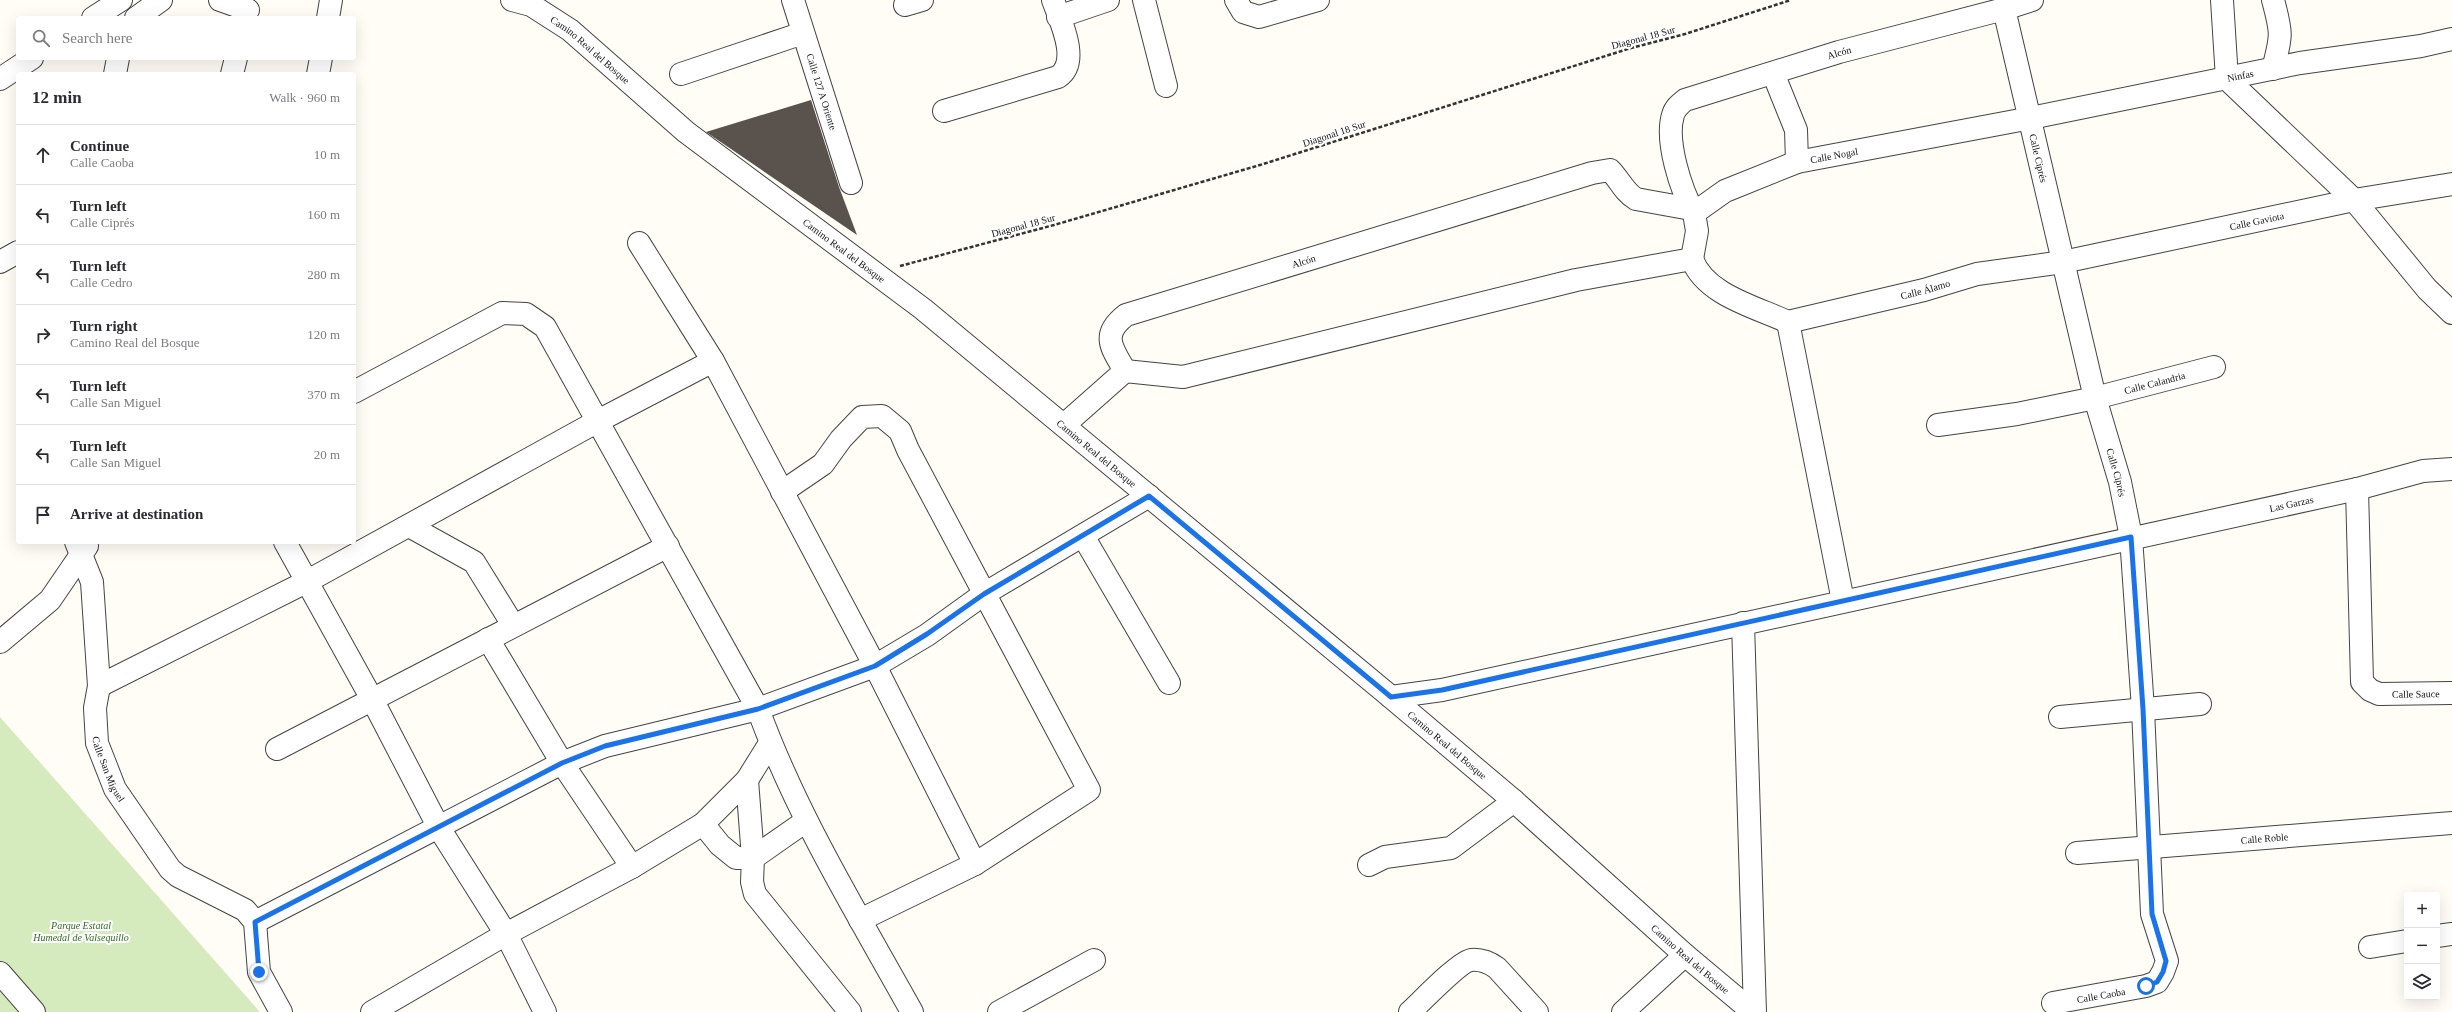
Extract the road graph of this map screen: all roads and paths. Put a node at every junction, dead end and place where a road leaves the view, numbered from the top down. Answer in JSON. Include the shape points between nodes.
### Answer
{"nodes":[{"id":1,"x":161,"y":0,"type":"edge"},
{"id":2,"x":220,"y":0,"type":"edge"},
{"id":3,"x":331,"y":0,"type":"edge"},
{"id":4,"x":512,"y":0,"type":"edge"},
{"id":5,"x":793,"y":0,"type":"edge"},
{"id":6,"x":1108,"y":0,"type":"edge"},
{"id":7,"x":1144,"y":0,"type":"edge"},
{"id":8,"x":1236,"y":0,"type":"edge"},
{"id":9,"x":1318,"y":0,"type":"edge"},
{"id":10,"x":1791,"y":0,"type":"edge"},
{"id":11,"x":2032,"y":0,"type":"edge"},
{"id":12,"x":2222,"y":0,"type":"edge"},
{"id":13,"x":2273,"y":0,"type":"edge"},
{"id":14,"x":122,"y":5,"type":"edge"},
{"id":15,"x":1056,"y":8,"type":"edge"},
{"id":16,"x":2004,"y":9,"type":"junction"},
{"id":17,"x":248,"y":10,"type":"edge"},
{"id":18,"x":97,"y":16,"type":"edge"},
{"id":19,"x":139,"y":16,"type":"edge"},
{"id":20,"x":328,"y":16,"type":"edge"},
{"id":21,"x":803,"y":33,"type":"junction"},
{"id":22,"x":2452,"y":39,"type":"edge"},
{"id":23,"x":29,"y":60,"type":"edge"},
{"id":24,"x":118,"y":60,"type":"edge"},
{"id":25,"x":236,"y":60,"type":"edge"},
{"id":26,"x":321,"y":60,"type":"edge"},
{"id":27,"x":2273,"y":68,"type":"junction"},
{"id":28,"x":115,"y":72,"type":"edge"},
{"id":29,"x":232,"y":72,"type":"edge"},
{"id":30,"x":318,"y":72,"type":"edge"},
{"id":31,"x":1773,"y":73,"type":"junction"},
{"id":32,"x":681,"y":74,"type":"dead end"},
{"id":33,"x":0,"y":79,"type":"edge"},
{"id":34,"x":2227,"y":79,"type":"junction"},
{"id":35,"x":1166,"y":86,"type":"dead end"},
{"id":36,"x":944,"y":111,"type":"dead end"},
{"id":37,"x":2030,"y":118,"type":"junction"},
{"id":38,"x":1797,"y":162,"type":"junction"},
{"id":39,"x":851,"y":183,"type":"dead end"},
{"id":40,"x":2449,"y":187,"type":"edge"},
{"id":41,"x":2354,"y":200,"type":"junction"},
{"id":42,"x":1692,"y":211,"type":"junction"},
{"id":43,"x":639,"y":243,"type":"dead end"},
{"id":44,"x":16,"y":253,"type":"edge"},
{"id":45,"x":1692,"y":259,"type":"junction"},
{"id":46,"x":0,"y":262,"type":"edge"},
{"id":47,"x":2063,"y":262,"type":"junction"},
{"id":48,"x":880,"y":277,"type":"junction"},
{"id":49,"x":2452,"y":313,"type":"edge"},
{"id":50,"x":1788,"y":322,"type":"junction"},
{"id":51,"x":713,"y":362,"type":"junction"},
{"id":52,"x":2214,"y":367,"type":"dead end"},
{"id":53,"x":1126,"y":371,"type":"junction"},
{"id":54,"x":356,"y":391,"type":"edge"},
{"id":55,"x":2095,"y":398,"type":"junction"},
{"id":56,"x":598,"y":421,"type":"junction"},
{"id":57,"x":1064,"y":425,"type":"junction"},
{"id":58,"x":1938,"y":425,"type":"dead end"},
{"id":59,"x":2452,"y":469,"type":"edge"},
{"id":60,"x":2357,"y":488,"type":"junction"},
{"id":61,"x":782,"y":492,"type":"junction"},
{"id":62,"x":1149,"y":496,"type":"junction"},
{"id":63,"x":408,"y":526,"type":"junction"},
{"id":64,"x":1083,"y":536,"type":"junction"},
{"id":65,"x":2131,"y":537,"type":"junction"},
{"id":66,"x":286,"y":544,"type":"edge"},
{"id":67,"x":82,"y":546,"type":"edge"},
{"id":68,"x":668,"y":546,"type":"junction"},
{"id":69,"x":306,"y":582,"type":"junction"},
{"id":70,"x":984,"y":594,"type":"junction"},
{"id":71,"x":1843,"y":601,"type":"junction"},
{"id":72,"x":1743,"y":623,"type":"junction"},
{"id":73,"x":513,"y":625,"type":"junction"},
{"id":74,"x":488,"y":639,"type":"junction"},
{"id":75,"x":0,"y":642,"type":"edge"},
{"id":76,"x":875,"y":666,"type":"junction"},
{"id":77,"x":1169,"y":683,"type":"dead end"},
{"id":78,"x":99,"y":686,"type":"junction"},
{"id":79,"x":2452,"y":693,"type":"edge"},
{"id":80,"x":1391,"y":697,"type":"junction"},
{"id":81,"x":373,"y":701,"type":"junction"},
{"id":82,"x":2200,"y":704,"type":"dead end"},
{"id":83,"x":758,"y":709,"type":"junction"},
{"id":84,"x":2143,"y":709,"type":"junction"},
{"id":85,"x":2060,"y":717,"type":"dead end"},
{"id":86,"x":770,"y":743,"type":"junction"},
{"id":87,"x":277,"y":749,"type":"dead end"},
{"id":88,"x":562,"y":763,"type":"junction"},
{"id":89,"x":747,"y":780,"type":"junction"},
{"id":90,"x":1514,"y":801,"type":"junction"},
{"id":91,"x":806,"y":821,"type":"junction"},
{"id":92,"x":2452,"y":823,"type":"edge"},
{"id":93,"x":703,"y":824,"type":"junction"},
{"id":94,"x":439,"y":828,"type":"junction"},
{"id":95,"x":2148,"y":848,"type":"junction"},
{"id":96,"x":2077,"y":853,"type":"dead end"},
{"id":97,"x":753,"y":858,"type":"junction"},
{"id":98,"x":976,"y":864,"type":"junction"},
{"id":99,"x":1369,"y":865,"type":"dead end"},
{"id":100,"x":632,"y":867,"type":"junction"},
{"id":101,"x":860,"y":920,"type":"junction"},
{"id":102,"x":255,"y":922,"type":"junction"},
{"id":103,"x":506,"y":934,"type":"junction"},
{"id":104,"x":2452,"y":934,"type":"edge"},
{"id":105,"x":2440,"y":936,"type":"edge"},
{"id":106,"x":2404,"y":941,"type":"edge"},
{"id":107,"x":2163,"y":945,"type":"joint"},
{"id":108,"x":2370,"y":947,"type":"dead end"},
{"id":109,"x":1684,"y":955,"type":"junction"},
{"id":110,"x":1094,"y":960,"type":"dead end"},
{"id":111,"x":0,"y":973,"type":"edge"},
{"id":112,"x":2053,"y":1003,"type":"dead end"},
{"id":113,"x":34,"y":1012,"type":"edge"},
{"id":114,"x":281,"y":1012,"type":"edge"},
{"id":115,"x":372,"y":1012,"type":"edge"},
{"id":116,"x":545,"y":1012,"type":"edge"},
{"id":117,"x":850,"y":1012,"type":"edge"},
{"id":118,"x":912,"y":1012,"type":"edge"},
{"id":119,"x":999,"y":1012,"type":"edge"},
{"id":120,"x":1410,"y":1012,"type":"edge"},
{"id":121,"x":1537,"y":1012,"type":"edge"},
{"id":122,"x":1623,"y":1012,"type":"edge"},
{"id":123,"x":1754,"y":1012,"type":"edge"}],
"edges":[{"from":1,"to":19,"type":"street"},
{"from":2,"to":17,"type":"street"},
{"from":3,"to":20,"type":"street"},
{"from":4,"to":48,"type":"street","name":"Camino Real del Bosque","via":[[531,5],[570,30],[686,132]]},
{"from":5,"to":21,"type":"street","name":"Calle 127 A Oriente"},
{"from":6,"to":15,"type":"street"},
{"from":7,"to":35,"type":"street"},
{"from":8,"to":9,"type":"street","via":[[1243,12],[1259,17]]},
{"from":10,"to":48,"type":"path","name":"Diagonal 18 Sur","via":[[1260,165],[902,266]]},
{"from":11,"to":16,"type":"street","name":"Alcón"},
{"from":12,"to":34,"type":"street"},
{"from":13,"to":27,"type":"street","via":[[2281,34]]},
{"from":14,"to":18,"type":"street"},
{"from":15,"to":36,"type":"street","via":[[1068,53],[1064,74],[1058,78]]},
{"from":16,"to":31,"type":"street","name":"Alcón","via":[[1839,52]]},
{"from":16,"to":37,"type":"street","name":"Calle Ciprés"},
{"from":21,"to":32,"type":"street"},
{"from":21,"to":39,"type":"street","name":"Calle 127 A Oriente"},
{"from":22,"to":27,"type":"street","name":"Ninfas"},
{"from":23,"to":33,"type":"street"},
{"from":24,"to":28,"type":"street"},
{"from":25,"to":29,"type":"street"},
{"from":26,"to":30,"type":"street"},
{"from":27,"to":34,"type":"street","name":"Ninfas"},
{"from":31,"to":38,"type":"street","via":[[1796,130]]},
{"from":31,"to":42,"type":"street","name":"Alcón","via":[[1685,100],[1677,107],[1673,115],[1671,133],[1682,191]]},
{"from":34,"to":37,"type":"street","name":"Ninfas"},
{"from":34,"to":41,"type":"street"},
{"from":37,"to":38,"type":"street","name":"Calle Nogal"},
{"from":37,"to":47,"type":"street","name":"Calle Ciprés"},
{"from":38,"to":42,"type":"street","name":"Calle Nogal","via":[[1725,191]]},
{"from":40,"to":41,"type":"street","name":"Calle Gaviota"},
{"from":41,"to":47,"type":"street","name":"Calle Gaviota"},
{"from":41,"to":49,"type":"street","via":[[2427,289]]},
{"from":42,"to":45,"type":"street","via":[[1697,232]]},
{"from":42,"to":53,"type":"street","name":"Alcón","via":[[1636,199],[1610,170],[1592,173],[1126,315],[1116,323],[1110,334],[1110,346]]},
{"from":43,"to":51,"type":"street"},
{"from":44,"to":46,"type":"street"},
{"from":45,"to":50,"type":"street","via":[[1696,271],[1722,292]]},
{"from":45,"to":53,"type":"street","via":[[1576,280],[1183,377]]},
{"from":47,"to":50,"type":"street","name":"Calle Álamo","via":[[1977,274],[1924,290]]},
{"from":47,"to":55,"type":"street","name":"Calle Ciprés"},
{"from":48,"to":57,"type":"street","name":"Camino Real del Bosque","via":[[923,309]]},
{"from":50,"to":71,"type":"street"},
{"from":51,"to":56,"type":"street"},
{"from":51,"to":61,"type":"street"},
{"from":52,"to":55,"type":"street","name":"Calle Calandria"},
{"from":53,"to":57,"type":"street"},
{"from":54,"to":56,"type":"street","via":[[502,313],[526,314],[545,327]]},
{"from":55,"to":58,"type":"street","name":"Calle Calandria","via":[[2017,414]]},
{"from":55,"to":65,"type":"street","name":"Calle Ciprés","via":[[2120,482]]},
{"from":56,"to":63,"type":"street"},
{"from":56,"to":68,"type":"street"},
{"from":57,"to":62,"type":"street","name":"Camino Real del Bosque"},
{"from":59,"to":60,"type":"street","name":"Las Garzas","via":[[2423,471]]},
{"from":60,"to":65,"type":"street","name":"Las Garzas"},
{"from":60,"to":79,"type":"street","name":"Calle Sauce","via":[[2362,682],[2379,694]]},
{"from":61,"to":70,"type":"street","via":[[823,464],[841,439],[862,417],[882,416],[900,431]]},
{"from":61,"to":76,"type":"street"},
{"from":62,"to":64,"type":"street"},
{"from":62,"to":80,"type":"street","name":"Camino Real del Bosque"},
{"from":63,"to":69,"type":"street"},
{"from":63,"to":73,"type":"street","via":[[474,562]]},
{"from":64,"to":70,"type":"street"},
{"from":64,"to":77,"type":"street"},
{"from":65,"to":71,"type":"street","name":"Las Garzas"},
{"from":65,"to":84,"type":"street","name":"Calle Ciprés"},
{"from":66,"to":69,"type":"street"},
{"from":67,"to":75,"type":"street","via":[[50,600]]},
{"from":67,"to":78,"type":"street","name":"Calle San Miguel","via":[[92,582]]},
{"from":68,"to":73,"type":"street"},
{"from":68,"to":83,"type":"street"},
{"from":69,"to":78,"type":"street"},
{"from":69,"to":81,"type":"street"},
{"from":70,"to":76,"type":"street"},
{"from":70,"to":98,"type":"street","via":[[1089,790]]},
{"from":71,"to":72,"type":"street","name":"Las Garzas"},
{"from":72,"to":80,"type":"street","name":"Las Garzas","via":[[1442,690]]},
{"from":72,"to":123,"type":"street"},
{"from":73,"to":74,"type":"street"},
{"from":74,"to":81,"type":"street"},
{"from":74,"to":88,"type":"street"},
{"from":76,"to":83,"type":"street"},
{"from":76,"to":98,"type":"street"},
{"from":78,"to":102,"type":"street","name":"Calle San Miguel","via":[[95,708],[97,743],[115,789],[170,869],[178,876],[245,910]]},
{"from":80,"to":90,"type":"street","name":"Camino Real del Bosque"},
{"from":81,"to":87,"type":"street"},
{"from":81,"to":94,"type":"street"},
{"from":82,"to":84,"type":"street"},
{"from":83,"to":86,"type":"street"},
{"from":83,"to":88,"type":"street","via":[[605,746]]},
{"from":84,"to":85,"type":"street"},
{"from":84,"to":95,"type":"street","name":"Calle Ciprés"},
{"from":86,"to":89,"type":"street"},
{"from":86,"to":91,"type":"street"},
{"from":88,"to":94,"type":"street"},
{"from":88,"to":100,"type":"street"},
{"from":89,"to":93,"type":"street"},
{"from":89,"to":97,"type":"street"},
{"from":90,"to":99,"type":"street","via":[[1451,848],[1385,857]]},
{"from":90,"to":109,"type":"street","name":"Camino Real del Bosque"},
{"from":91,"to":97,"type":"street"},
{"from":91,"to":101,"type":"street"},
{"from":92,"to":95,"type":"street","name":"Calle Roble"},
{"from":93,"to":97,"type":"street","via":[[720,845],[736,858]]},
{"from":93,"to":100,"type":"street"},
{"from":94,"to":102,"type":"street"},
{"from":94,"to":103,"type":"street"},
{"from":95,"to":96,"type":"street","name":"Calle Roble"},
{"from":95,"to":107,"type":"street","name":"Calle Ciprés","via":[[2152,914]]},
{"from":97,"to":117,"type":"street","via":[[752,882],[755,894]]},
{"from":98,"to":101,"type":"street"},
{"from":100,"to":103,"type":"street"},
{"from":101,"to":118,"type":"street"},
{"from":102,"to":114,"type":"street","via":[[259,972]]},
{"from":103,"to":115,"type":"street"},
{"from":103,"to":116,"type":"street"},
{"from":104,"to":105,"type":"street"},
{"from":106,"to":108,"type":"street"},
{"from":107,"to":112,"type":"street","name":"Calle Caoba","via":[[2166,961],[2157,982],[2133,989]]},
{"from":109,"to":122,"type":"street"},
{"from":109,"to":123,"type":"street","name":"Camino Real del Bosque"},
{"from":110,"to":119,"type":"street"},
{"from":111,"to":113,"type":"street"},
{"from":120,"to":121,"type":"street","via":[[1460,966],[1470,960],[1489,962],[1493,965]]}]}
